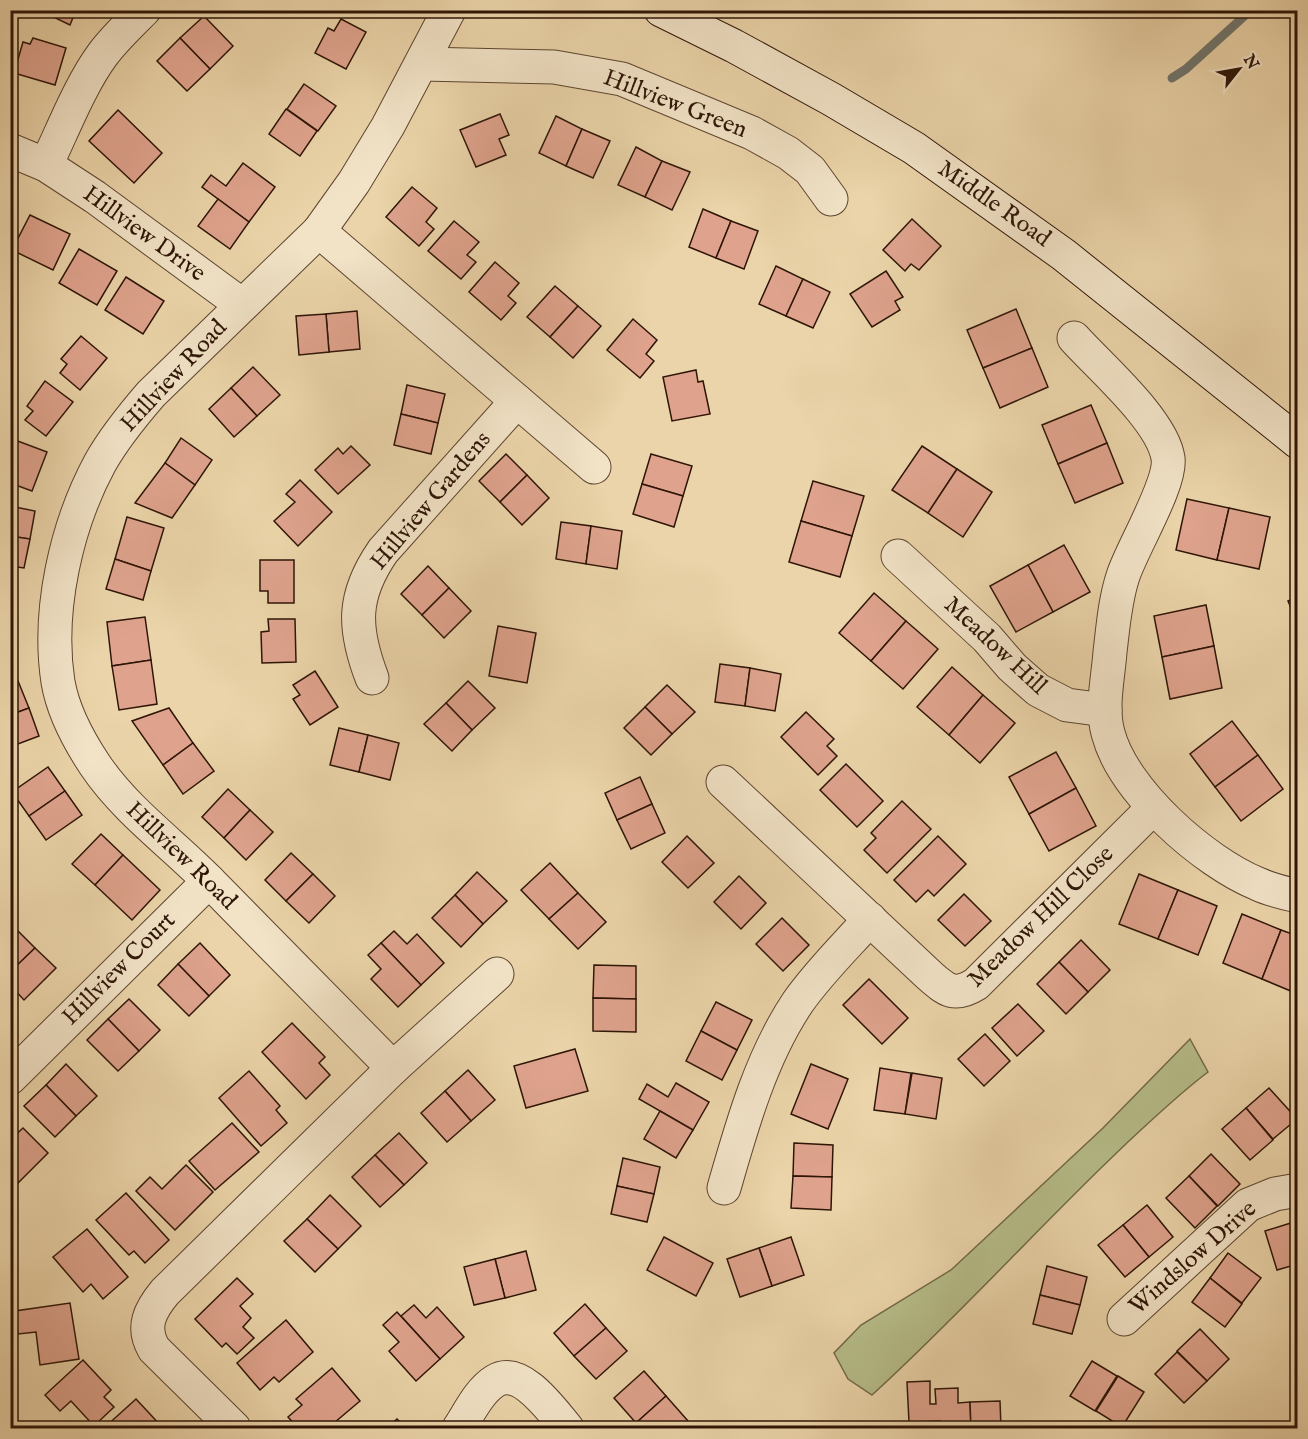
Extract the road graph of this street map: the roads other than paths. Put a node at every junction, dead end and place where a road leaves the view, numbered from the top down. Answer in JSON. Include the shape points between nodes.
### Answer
{"nodes":[{"id":1,"x":144,"y":10,"type":"edge"},
{"id":2,"x":449,"y":10,"type":"edge"},
{"id":3,"x":660,"y":10,"type":"edge"},
{"id":4,"x":422,"y":64,"type":"junction"},
{"id":5,"x":10,"y":150,"type":"edge"},
{"id":6,"x":46,"y":165,"type":"junction"},
{"id":7,"x":831,"y":199,"type":"dead end"},
{"id":8,"x":319,"y":231,"type":"junction"},
{"id":9,"x":242,"y":305,"type":"junction"},
{"id":10,"x":1074,"y":338,"type":"dead end"},
{"id":11,"x":517,"y":400,"type":"junction"},
{"id":12,"x":1298,"y":442,"type":"edge"},
{"id":13,"x":594,"y":467,"type":"dead end"},
{"id":14,"x":898,"y":556,"type":"dead end"},
{"id":15,"x":372,"y":678,"type":"dead end"},
{"id":16,"x":1105,"y":710,"type":"junction"},
{"id":17,"x":723,"y":782,"type":"dead end"},
{"id":18,"x":1153,"y":808,"type":"junction"},
{"id":19,"x":209,"y":881,"type":"junction"},
{"id":20,"x":1298,"y":896,"type":"edge"},
{"id":21,"x":870,"y":919,"type":"junction"},
{"id":22,"x":497,"y":974,"type":"dead end"},
{"id":23,"x":17,"y":1058,"type":"edge"},
{"id":24,"x":393,"y":1068,"type":"junction"},
{"id":25,"x":724,"y":1188,"type":"dead end"},
{"id":26,"x":1298,"y":1190,"type":"edge"},
{"id":27,"x":1124,"y":1319,"type":"dead end"},
{"id":28,"x":234,"y":1428,"type":"edge"},
{"id":29,"x":459,"y":1428,"type":"edge"},
{"id":30,"x":567,"y":1428,"type":"edge"}],
"edges":[{"from":1,"to":6,"type":"street","via":[[102,55]]},
{"from":2,"to":4,"type":"street","name":"Hillview Road"},
{"from":3,"to":12,"type":"street","name":"Middle Road","via":[[744,51],[914,148],[1064,255]]},
{"from":4,"to":7,"type":"street","name":"Hillview Green","via":[[554,67],[622,79],[788,153],[805,166]]},
{"from":4,"to":8,"type":"street","name":"Hillview Road","via":[[354,182]]},
{"from":5,"to":6,"type":"street","name":"Hillview Drive"},
{"from":6,"to":9,"type":"street","name":"Hillview Drive"},
{"from":8,"to":9,"type":"street","name":"Hillview Road"},
{"from":8,"to":11,"type":"street"},
{"from":9,"to":19,"type":"street","name":"Hillview Road","via":[[132,415],[100,462],[64,561],[55,624],[58,684],[73,726],[94,764],[120,798]]},
{"from":10,"to":16,"type":"street","via":[[1155,428],[1169,466],[1122,576],[1114,615]]},
{"from":11,"to":13,"type":"street"},
{"from":11,"to":15,"type":"street","name":"Hillview Gardens","via":[[375,562],[357,611]]},
{"from":14,"to":16,"type":"street","name":"Meadow Hill","via":[[1038,690],[1067,705]]},
{"from":16,"to":18,"type":"street","via":[[1115,751]]},
{"from":17,"to":21,"type":"street","name":"Meadow Hill Close"},
{"from":18,"to":20,"type":"street","via":[[1176,830],[1242,876]]},
{"from":18,"to":21,"type":"street","name":"Meadow Hill Close","via":[[966,990],[955,992],[942,987]]},
{"from":19,"to":23,"type":"street","name":"Hillview Court"},
{"from":19,"to":24,"type":"street","name":"Hillview Road"},
{"from":21,"to":25,"type":"street","via":[[809,987],[780,1033],[737,1141]]},
{"from":22,"to":24,"type":"street"},
{"from":24,"to":28,"type":"street","via":[[165,1293],[148,1318],[147,1331],[154,1349]]},
{"from":26,"to":27,"type":"street","name":"Windslow Drive","via":[[1248,1205]]},
{"from":29,"to":30,"type":"street","via":[[482,1393],[499,1379],[510,1378],[525,1384]]}]}
